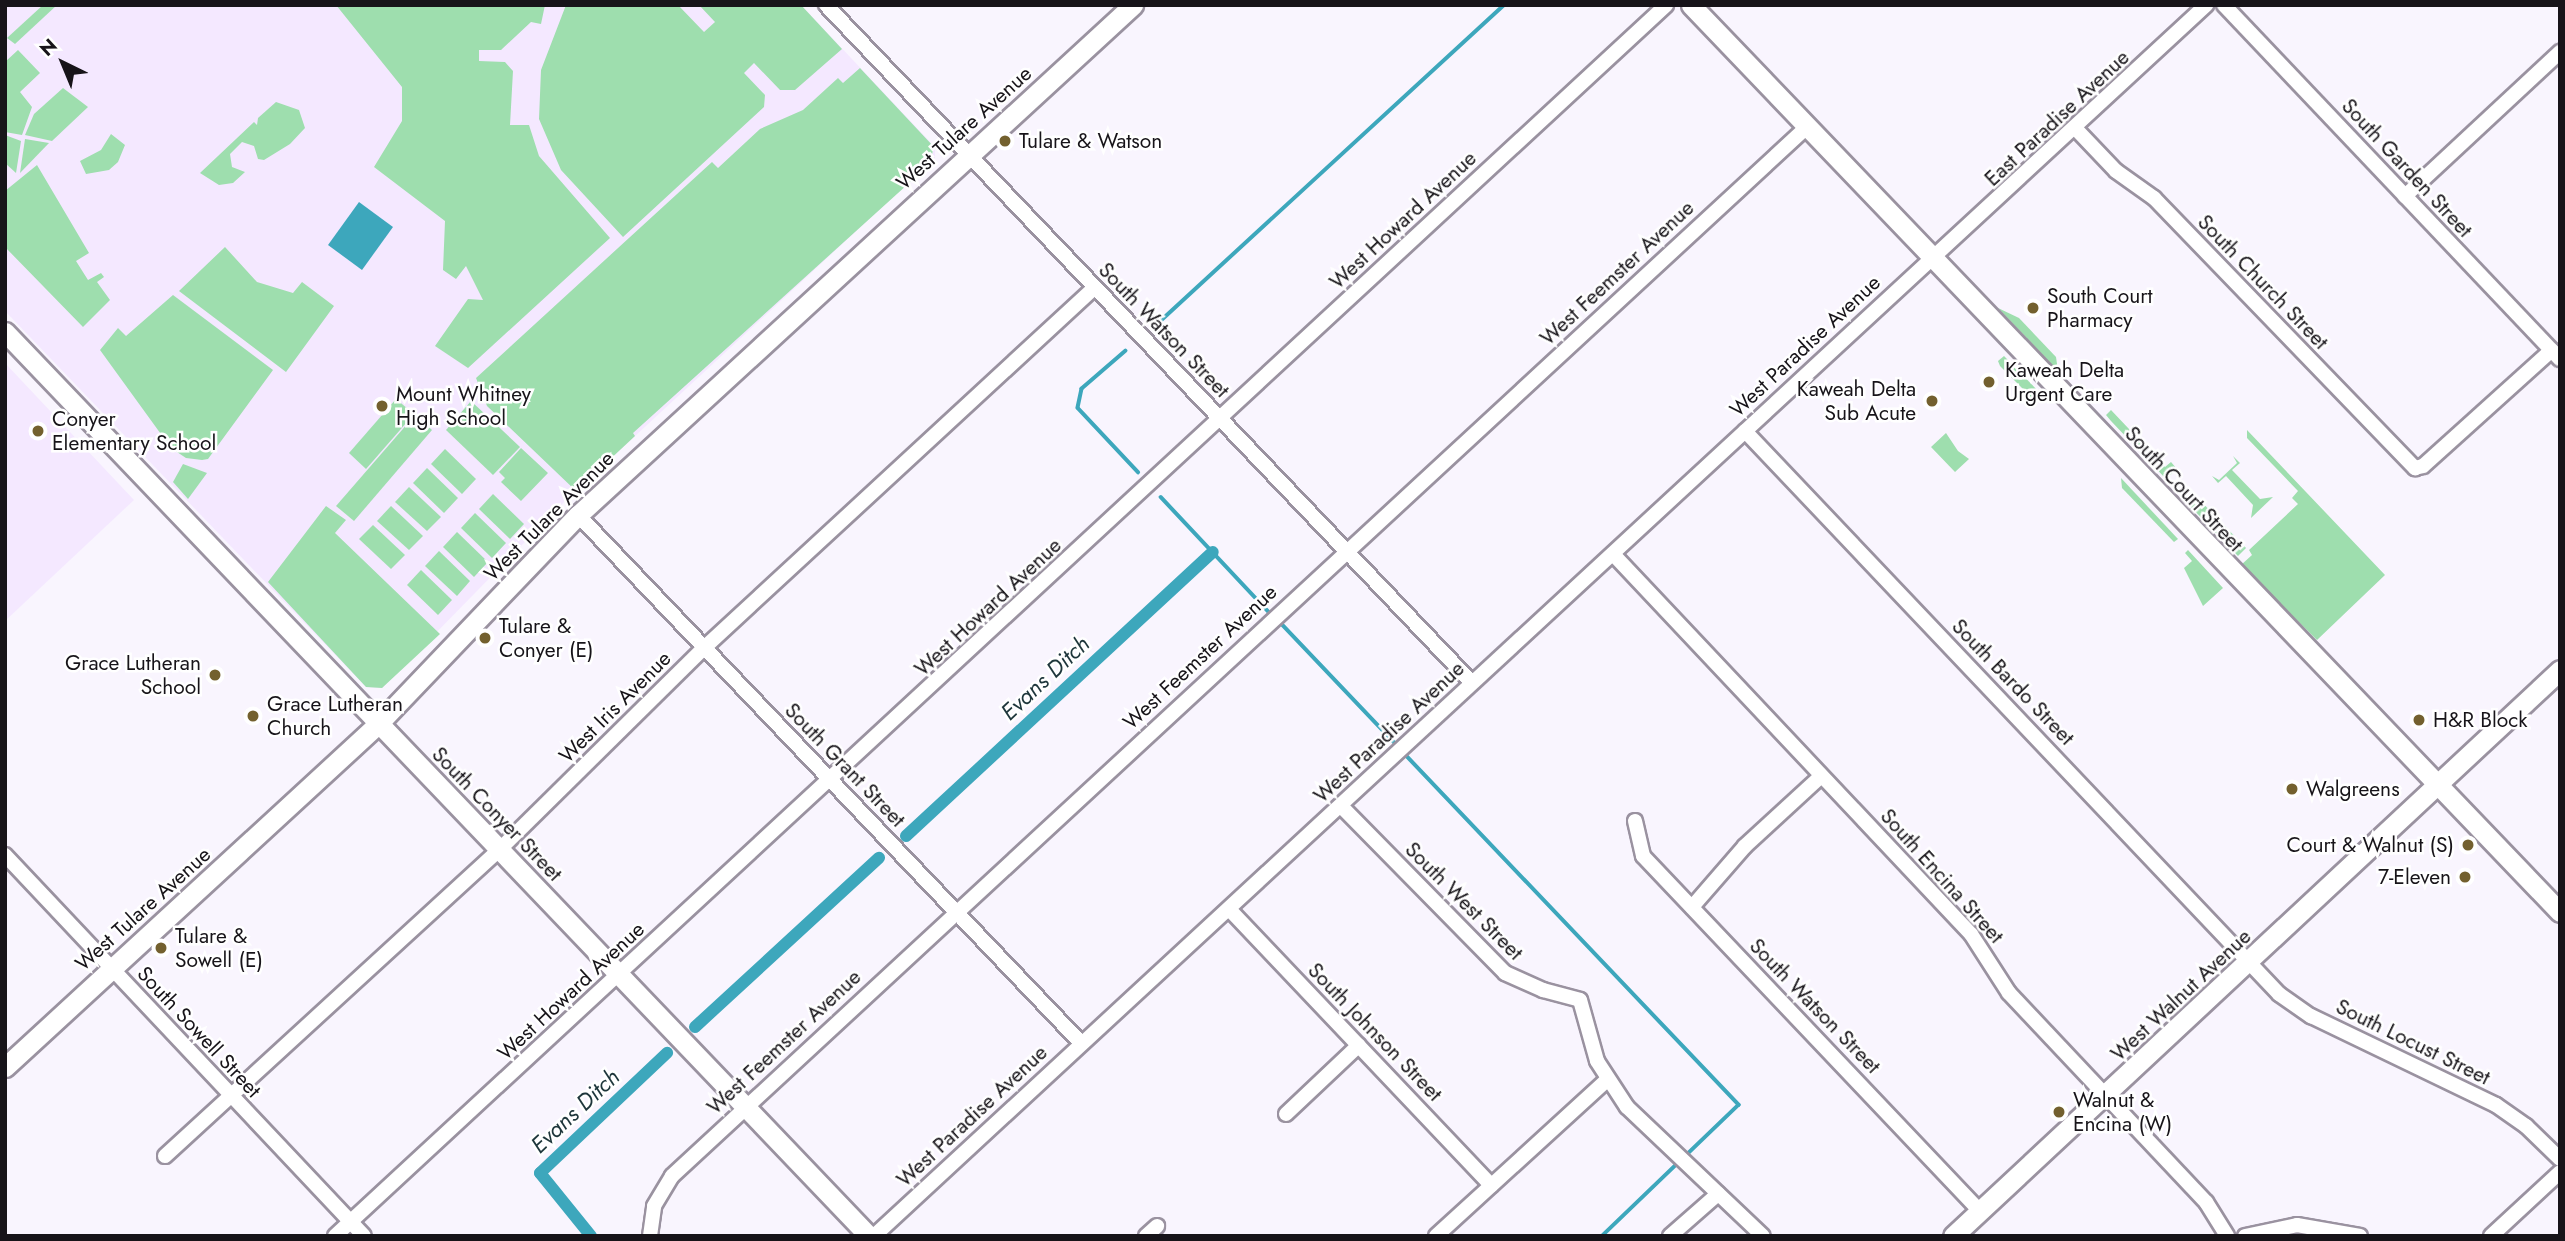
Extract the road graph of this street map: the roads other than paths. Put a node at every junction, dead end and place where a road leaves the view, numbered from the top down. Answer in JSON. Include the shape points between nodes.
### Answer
{"nodes":[{"id":1,"x":826,"y":5,"type":"edge"},
{"id":2,"x":1133,"y":5,"type":"edge"},
{"id":3,"x":1665,"y":5,"type":"edge"},
{"id":4,"x":1691,"y":5,"type":"edge"},
{"id":5,"x":2206,"y":5,"type":"edge"},
{"id":6,"x":2224,"y":5,"type":"edge"},
{"id":7,"x":2560,"y":52,"type":"edge"},
{"id":8,"x":1807,"y":127,"type":"junction"},
{"id":9,"x":2076,"y":130,"type":"junction"},
{"id":10,"x":968,"y":155,"type":"junction"},
{"id":11,"x":2405,"y":196,"type":"junction"},
{"id":12,"x":1933,"y":259,"type":"junction"},
{"id":13,"x":1094,"y":288,"type":"junction"},
{"id":14,"x":5,"y":332,"type":"edge"},
{"id":15,"x":2556,"y":355,"type":"edge"},
{"id":16,"x":1219,"y":419,"type":"junction"},
{"id":17,"x":1745,"y":431,"type":"junction"},
{"id":18,"x":578,"y":515,"type":"junction"},
{"id":19,"x":1345,"y":553,"type":"junction"},
{"id":20,"x":1613,"y":554,"type":"junction"},
{"id":21,"x":704,"y":648,"type":"junction"},
{"id":22,"x":2560,"y":670,"type":"edge"},
{"id":23,"x":1472,"y":683,"type":"junction"},
{"id":24,"x":378,"y":724,"type":"junction"},
{"id":25,"x":1821,"y":776,"type":"junction"},
{"id":26,"x":832,"y":781,"type":"junction"},
{"id":27,"x":2438,"y":786,"type":"junction"},
{"id":28,"x":1341,"y":806,"type":"junction"},
{"id":29,"x":1635,"y":821,"type":"dead end"},
{"id":30,"x":500,"y":849,"type":"junction"},
{"id":31,"x":5,"y":855,"type":"edge"},
{"id":32,"x":1692,"y":907,"type":"junction"},
{"id":33,"x":1228,"y":909,"type":"junction"},
{"id":34,"x":956,"y":911,"type":"junction"},
{"id":35,"x":2560,"y":912,"type":"edge"},
{"id":36,"x":2249,"y":963,"type":"junction"},
{"id":37,"x":111,"y":969,"type":"junction"},
{"id":38,"x":620,"y":973,"type":"junction"},
{"id":39,"x":1081,"y":1043,"type":"junction"},
{"id":40,"x":1359,"y":1045,"type":"junction"},
{"id":41,"x":5,"y":1066,"type":"edge"},
{"id":42,"x":1607,"y":1080,"type":"junction"},
{"id":43,"x":2105,"y":1095,"type":"junction"},
{"id":44,"x":231,"y":1097,"type":"junction"},
{"id":45,"x":745,"y":1107,"type":"junction"},
{"id":46,"x":1286,"y":1114,"type":"dead end"},
{"id":47,"x":165,"y":1156,"type":"dead end"},
{"id":48,"x":2560,"y":1159,"type":"edge"},
{"id":49,"x":2560,"y":1172,"type":"edge"},
{"id":50,"x":1492,"y":1185,"type":"junction"},
{"id":51,"x":1718,"y":1194,"type":"junction"},
{"id":52,"x":1980,"y":1211,"type":"junction"},
{"id":53,"x":350,"y":1222,"type":"junction"},
{"id":54,"x":335,"y":1236,"type":"edge"},
{"id":55,"x":364,"y":1236,"type":"edge"},
{"id":56,"x":650,"y":1236,"type":"edge"},
{"id":57,"x":872,"y":1236,"type":"edge"},
{"id":58,"x":1436,"y":1236,"type":"edge"},
{"id":59,"x":1670,"y":1236,"type":"edge"},
{"id":60,"x":1763,"y":1236,"type":"edge"},
{"id":61,"x":1954,"y":1236,"type":"edge"},
{"id":62,"x":2227,"y":1236,"type":"edge"},
{"id":63,"x":2245,"y":1236,"type":"edge"},
{"id":64,"x":2360,"y":1236,"type":"edge"},
{"id":65,"x":2491,"y":1236,"type":"edge"}],
"edges":[{"from":1,"to":10,"type":"street","name":"South Watson Street"},
{"from":2,"to":10,"type":"street","name":"West Tulare Avenue"},
{"from":3,"to":16,"type":"street","name":"West Howard Avenue"},
{"from":4,"to":8,"type":"street","name":"South Court Street"},
{"from":5,"to":9,"type":"street","name":"East Paradise Avenue"},
{"from":6,"to":11,"type":"street","name":"South Garden Street"},
{"from":7,"to":11,"type":"street"},
{"from":8,"to":12,"type":"street","name":"South Court Street"},
{"from":8,"to":19,"type":"street","name":"West Feemster Avenue"},
{"from":9,"to":12,"type":"street","name":"East Paradise Avenue"},
{"from":9,"to":15,"type":"street","name":"South Church Street","via":[[2116,171],[2154,198],[2415,468]]},
{"from":10,"to":13,"type":"street","name":"South Watson Street"},
{"from":10,"to":18,"type":"street","name":"West Tulare Avenue"},
{"from":11,"to":15,"type":"street","name":"South Garden Street"},
{"from":12,"to":17,"type":"street","name":"West Paradise Avenue"},
{"from":12,"to":27,"type":"street","name":"South Court Street"},
{"from":13,"to":16,"type":"street","name":"South Watson Street"},
{"from":13,"to":21,"type":"street","name":"West Iris Avenue"},
{"from":14,"to":24,"type":"street","name":"South Conyer Street"},
{"from":16,"to":19,"type":"street","name":"South Watson Street"},
{"from":16,"to":26,"type":"street","name":"West Howard Avenue"},
{"from":17,"to":20,"type":"street","name":"West Paradise Avenue"},
{"from":17,"to":36,"type":"street","name":"South Bardo Street"},
{"from":18,"to":21,"type":"street","name":"South Grant Street"},
{"from":18,"to":24,"type":"street","name":"West Tulare Avenue"},
{"from":19,"to":23,"type":"street","name":"South Watson Street"},
{"from":19,"to":34,"type":"street","name":"West Feemster Avenue"},
{"from":20,"to":23,"type":"street","name":"West Paradise Avenue"},
{"from":20,"to":25,"type":"street","name":"South Encina Street"},
{"from":21,"to":26,"type":"street","name":"South Grant Street"},
{"from":21,"to":30,"type":"street","name":"West Iris Avenue"},
{"from":22,"to":27,"type":"street","name":"West Walnut Avenue"},
{"from":23,"to":28,"type":"street","name":"West Paradise Avenue"},
{"from":24,"to":30,"type":"street","name":"South Conyer Street"},
{"from":24,"to":37,"type":"street","name":"West Tulare Avenue"},
{"from":25,"to":32,"type":"street","via":[[1745,846],[1725,875]]},
{"from":25,"to":43,"type":"street","name":"South Encina Street","via":[[1971,934],[2008,993]]},
{"from":26,"to":34,"type":"street","name":"South Grant Street"},
{"from":26,"to":38,"type":"street","name":"West Howard Avenue"},
{"from":27,"to":35,"type":"street","name":"South Court Street"},
{"from":27,"to":36,"type":"street","name":"West Walnut Avenue"},
{"from":28,"to":33,"type":"street","name":"West Paradise Avenue"},
{"from":28,"to":42,"type":"street","name":"South West Street","via":[[1499,968],[1521,983],[1580,1000],[1590,1044]]},
{"from":29,"to":32,"type":"street","name":"South Watson Street","via":[[1643,856]]},
{"from":30,"to":38,"type":"street","name":"South Conyer Street"},
{"from":30,"to":44,"type":"street","name":"West Iris Avenue"},
{"from":31,"to":37,"type":"street","name":"South Sowell Street"},
{"from":32,"to":52,"type":"street","name":"South Watson Street"},
{"from":33,"to":39,"type":"street","name":"West Paradise Avenue"},
{"from":33,"to":40,"type":"street","name":"South Johnson Street"},
{"from":34,"to":39,"type":"street","name":"South Grant Street"},
{"from":34,"to":45,"type":"street","name":"West Feemster Avenue"},
{"from":36,"to":43,"type":"street","name":"West Walnut Avenue"},
{"from":36,"to":48,"type":"street","name":"South Locust Street","via":[[2291,1004],[2496,1105]]},
{"from":37,"to":41,"type":"street","name":"West Tulare Avenue"},
{"from":37,"to":44,"type":"street","name":"South Sowell Street"},
{"from":38,"to":45,"type":"street","name":"South Conyer Street"},
{"from":38,"to":53,"type":"street","name":"West Howard Avenue"},
{"from":39,"to":57,"type":"street","name":"West Paradise Avenue"},
{"from":40,"to":46,"type":"street"},
{"from":40,"to":50,"type":"street","name":"South Johnson Street"},
{"from":42,"to":50,"type":"street"},
{"from":42,"to":51,"type":"street","name":"South West Street","via":[[1657,1139]]},
{"from":43,"to":52,"type":"street","name":"West Walnut Avenue"},
{"from":43,"to":62,"type":"street","name":"South Encina Street","via":[[2206,1202]]},
{"from":44,"to":47,"type":"street","name":"West Iris Avenue"},
{"from":44,"to":53,"type":"street","name":"South Sowell Street"},
{"from":45,"to":56,"type":"street","name":"West Feemster Avenue","via":[[672,1176],[654,1206]]},
{"from":45,"to":57,"type":"street","name":"South Conyer Street"},
{"from":49,"to":65,"type":"street"},
{"from":50,"to":58,"type":"street"},
{"from":51,"to":59,"type":"street"},
{"from":51,"to":60,"type":"street","name":"South West Street"},
{"from":52,"to":61,"type":"street","name":"West Walnut Avenue"},
{"from":53,"to":54,"type":"street","name":"West Howard Avenue"},
{"from":53,"to":55,"type":"street","name":"South Sowell Street"},
{"from":63,"to":64,"type":"street","via":[[2297,1225]]}]}
